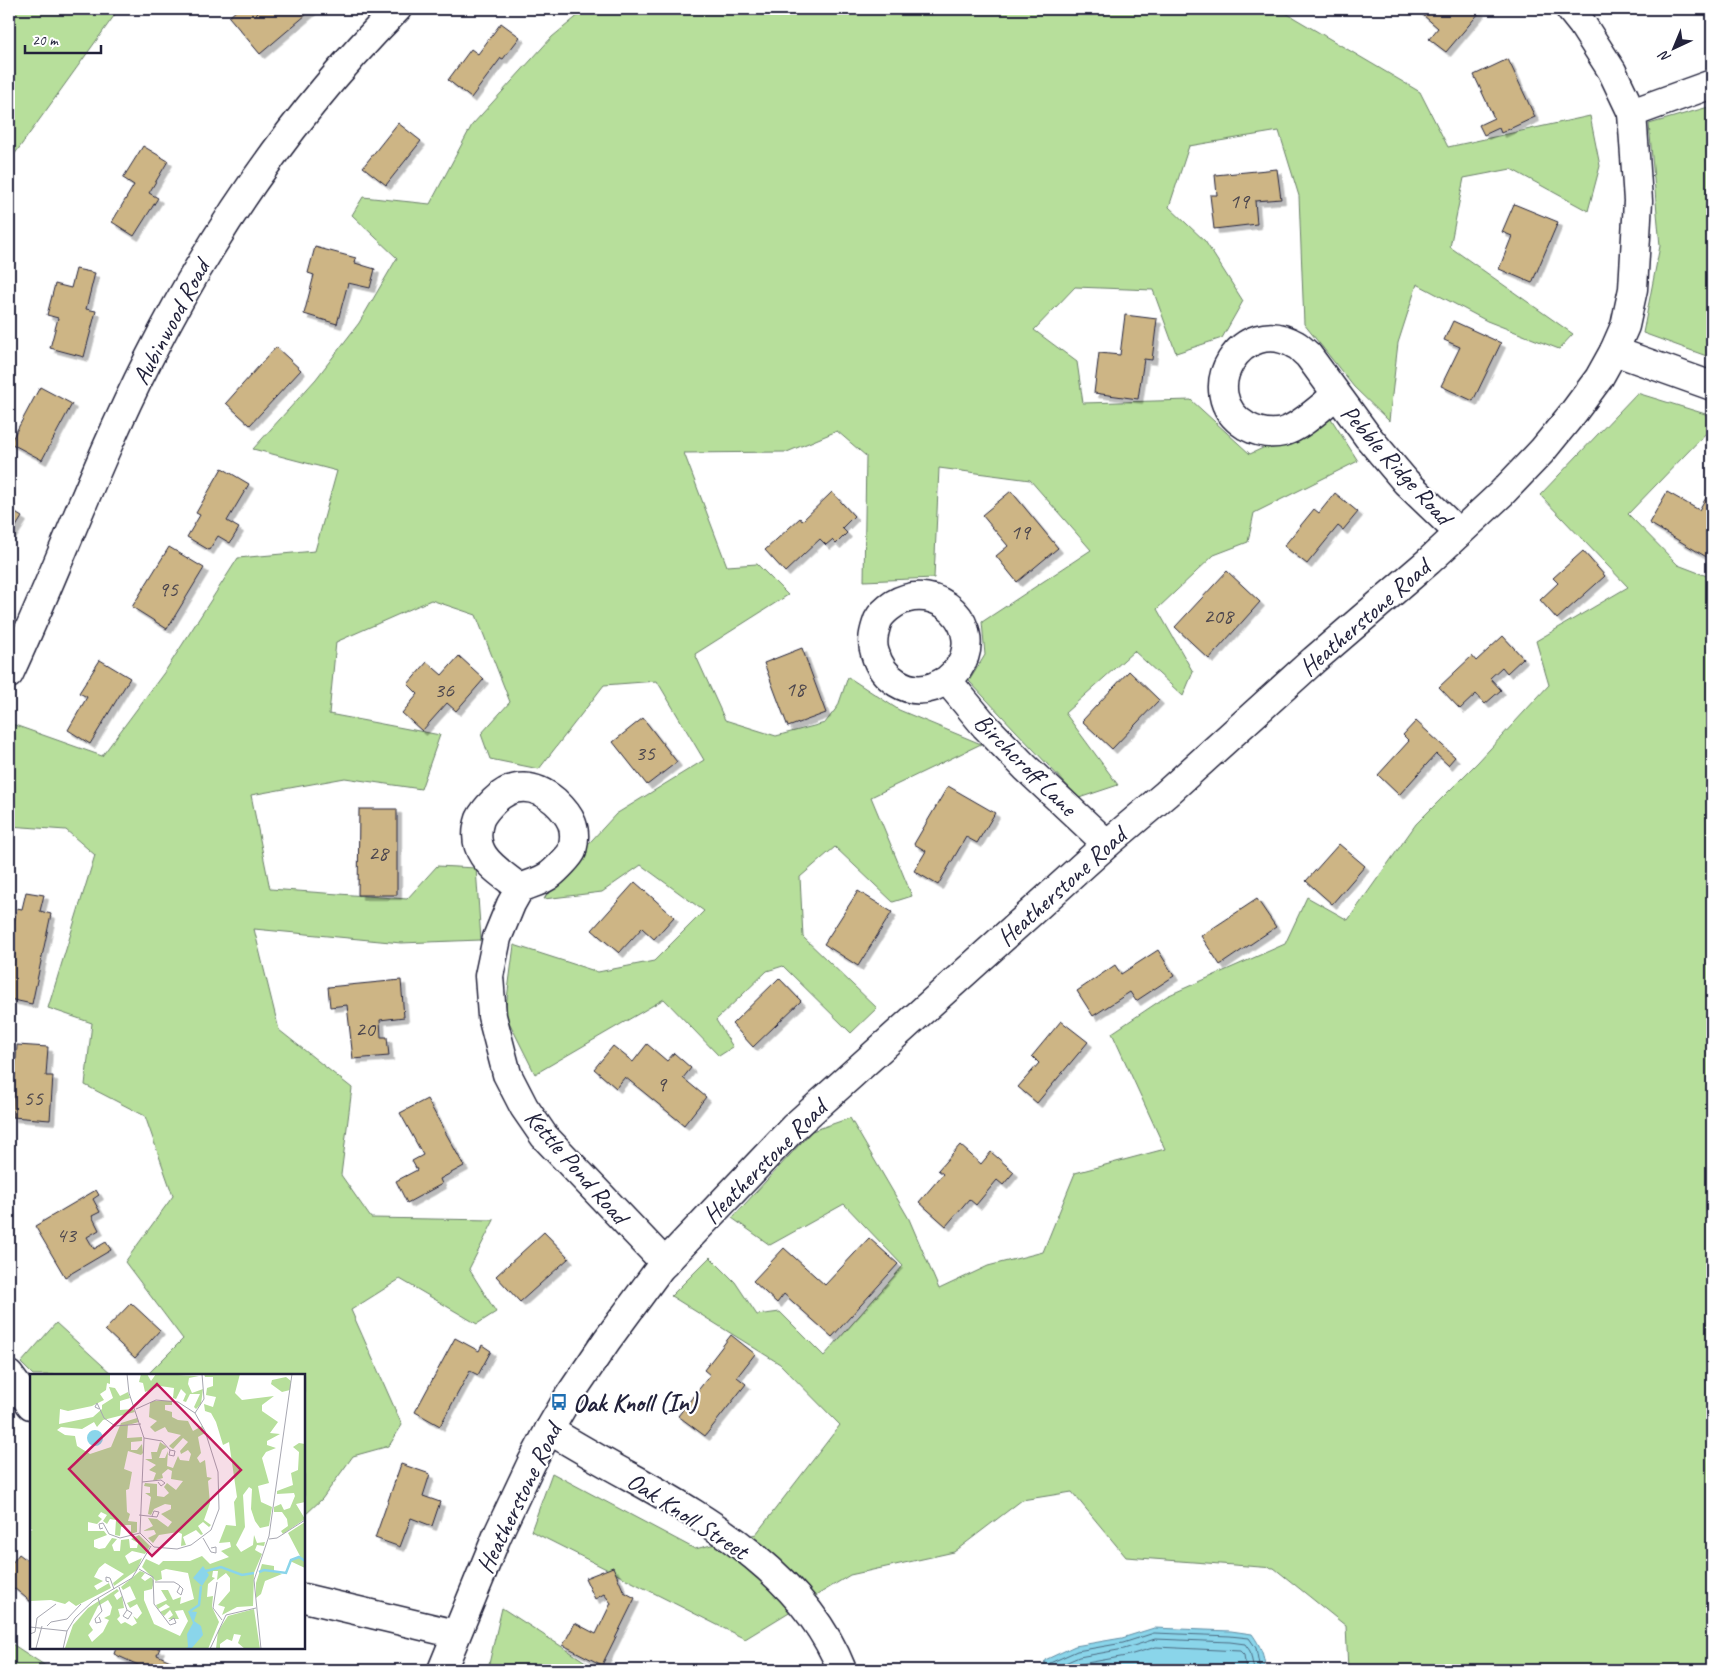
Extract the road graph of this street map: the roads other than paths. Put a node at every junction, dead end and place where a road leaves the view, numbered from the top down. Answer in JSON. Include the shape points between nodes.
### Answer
{"nodes":[{"id":1,"x":397,"y":9,"type":"edge"},
{"id":2,"x":1570,"y":9,"type":"edge"},
{"id":3,"x":1712,"y":84,"type":"edge"},
{"id":4,"x":1632,"y":113,"type":"junction"},
{"id":5,"x":1614,"y":351,"type":"junction"},
{"id":6,"x":1712,"y":386,"type":"edge"},
{"id":7,"x":1336,"y":395,"type":"dead end"},
{"id":8,"x":1459,"y":534,"type":"junction"},
{"id":9,"x":9,"y":674,"type":"edge"},
{"id":10,"x":947,"y":680,"type":"dead end"},
{"id":11,"x":1107,"y":844,"type":"junction"},
{"id":12,"x":520,"y":888,"type":"dead end"},
{"id":13,"x":665,"y":1263,"type":"junction"},
{"id":14,"x":9,"y":1375,"type":"edge"},
{"id":15,"x":30,"y":1404,"type":"edge"},
{"id":16,"x":549,"y":1430,"type":"junction"},
{"id":17,"x":305,"y":1598,"type":"edge"},
{"id":18,"x":456,"y":1634,"type":"junction"},
{"id":19,"x":442,"y":1670,"type":"edge"},
{"id":20,"x":842,"y":1670,"type":"edge"}],
"edges":[{"from":1,"to":9,"type":"street","name":"Aubinwood Road","via":[[303,114],[268,160],[178,301],[118,424]]},
{"from":2,"to":4,"type":"street","via":[[1612,71]]},
{"from":3,"to":4,"type":"street"},
{"from":4,"to":5,"type":"street","name":"Heatherstone Road","via":[[1638,201],[1634,289]]},
{"from":5,"to":6,"type":"street"},
{"from":5,"to":8,"type":"street","name":"Heatherstone Road","via":[[1574,413],[1542,451]]},
{"from":7,"to":8,"type":"street","name":"Pebble Ridge Road","via":[[1406,482]]},
{"from":8,"to":11,"type":"street","name":"Heatherstone Road"},
{"from":10,"to":11,"type":"street","name":"Birchcroff Lane","via":[[1026,768]]},
{"from":11,"to":13,"type":"street","name":"Heatherstone Road","via":[[794,1127]]},
{"from":12,"to":13,"type":"street","name":"Kettle Pond Road","via":[[497,938],[489,976],[492,1016],[507,1074],[544,1136]]},
{"from":13,"to":16,"type":"street","name":"Heatherstone Road","via":[[624,1316]]},
{"from":14,"to":15,"type":"street"},
{"from":16,"to":18,"type":"street","name":"Heatherstone Road","via":[[510,1509]]},
{"from":16,"to":20,"type":"street","name":"Oak Knoll Street","via":[[709,1522],[778,1577],[804,1605],[825,1635]]},
{"from":17,"to":18,"type":"street"},
{"from":18,"to":19,"type":"street","name":"Heatherstone Road"}]}
